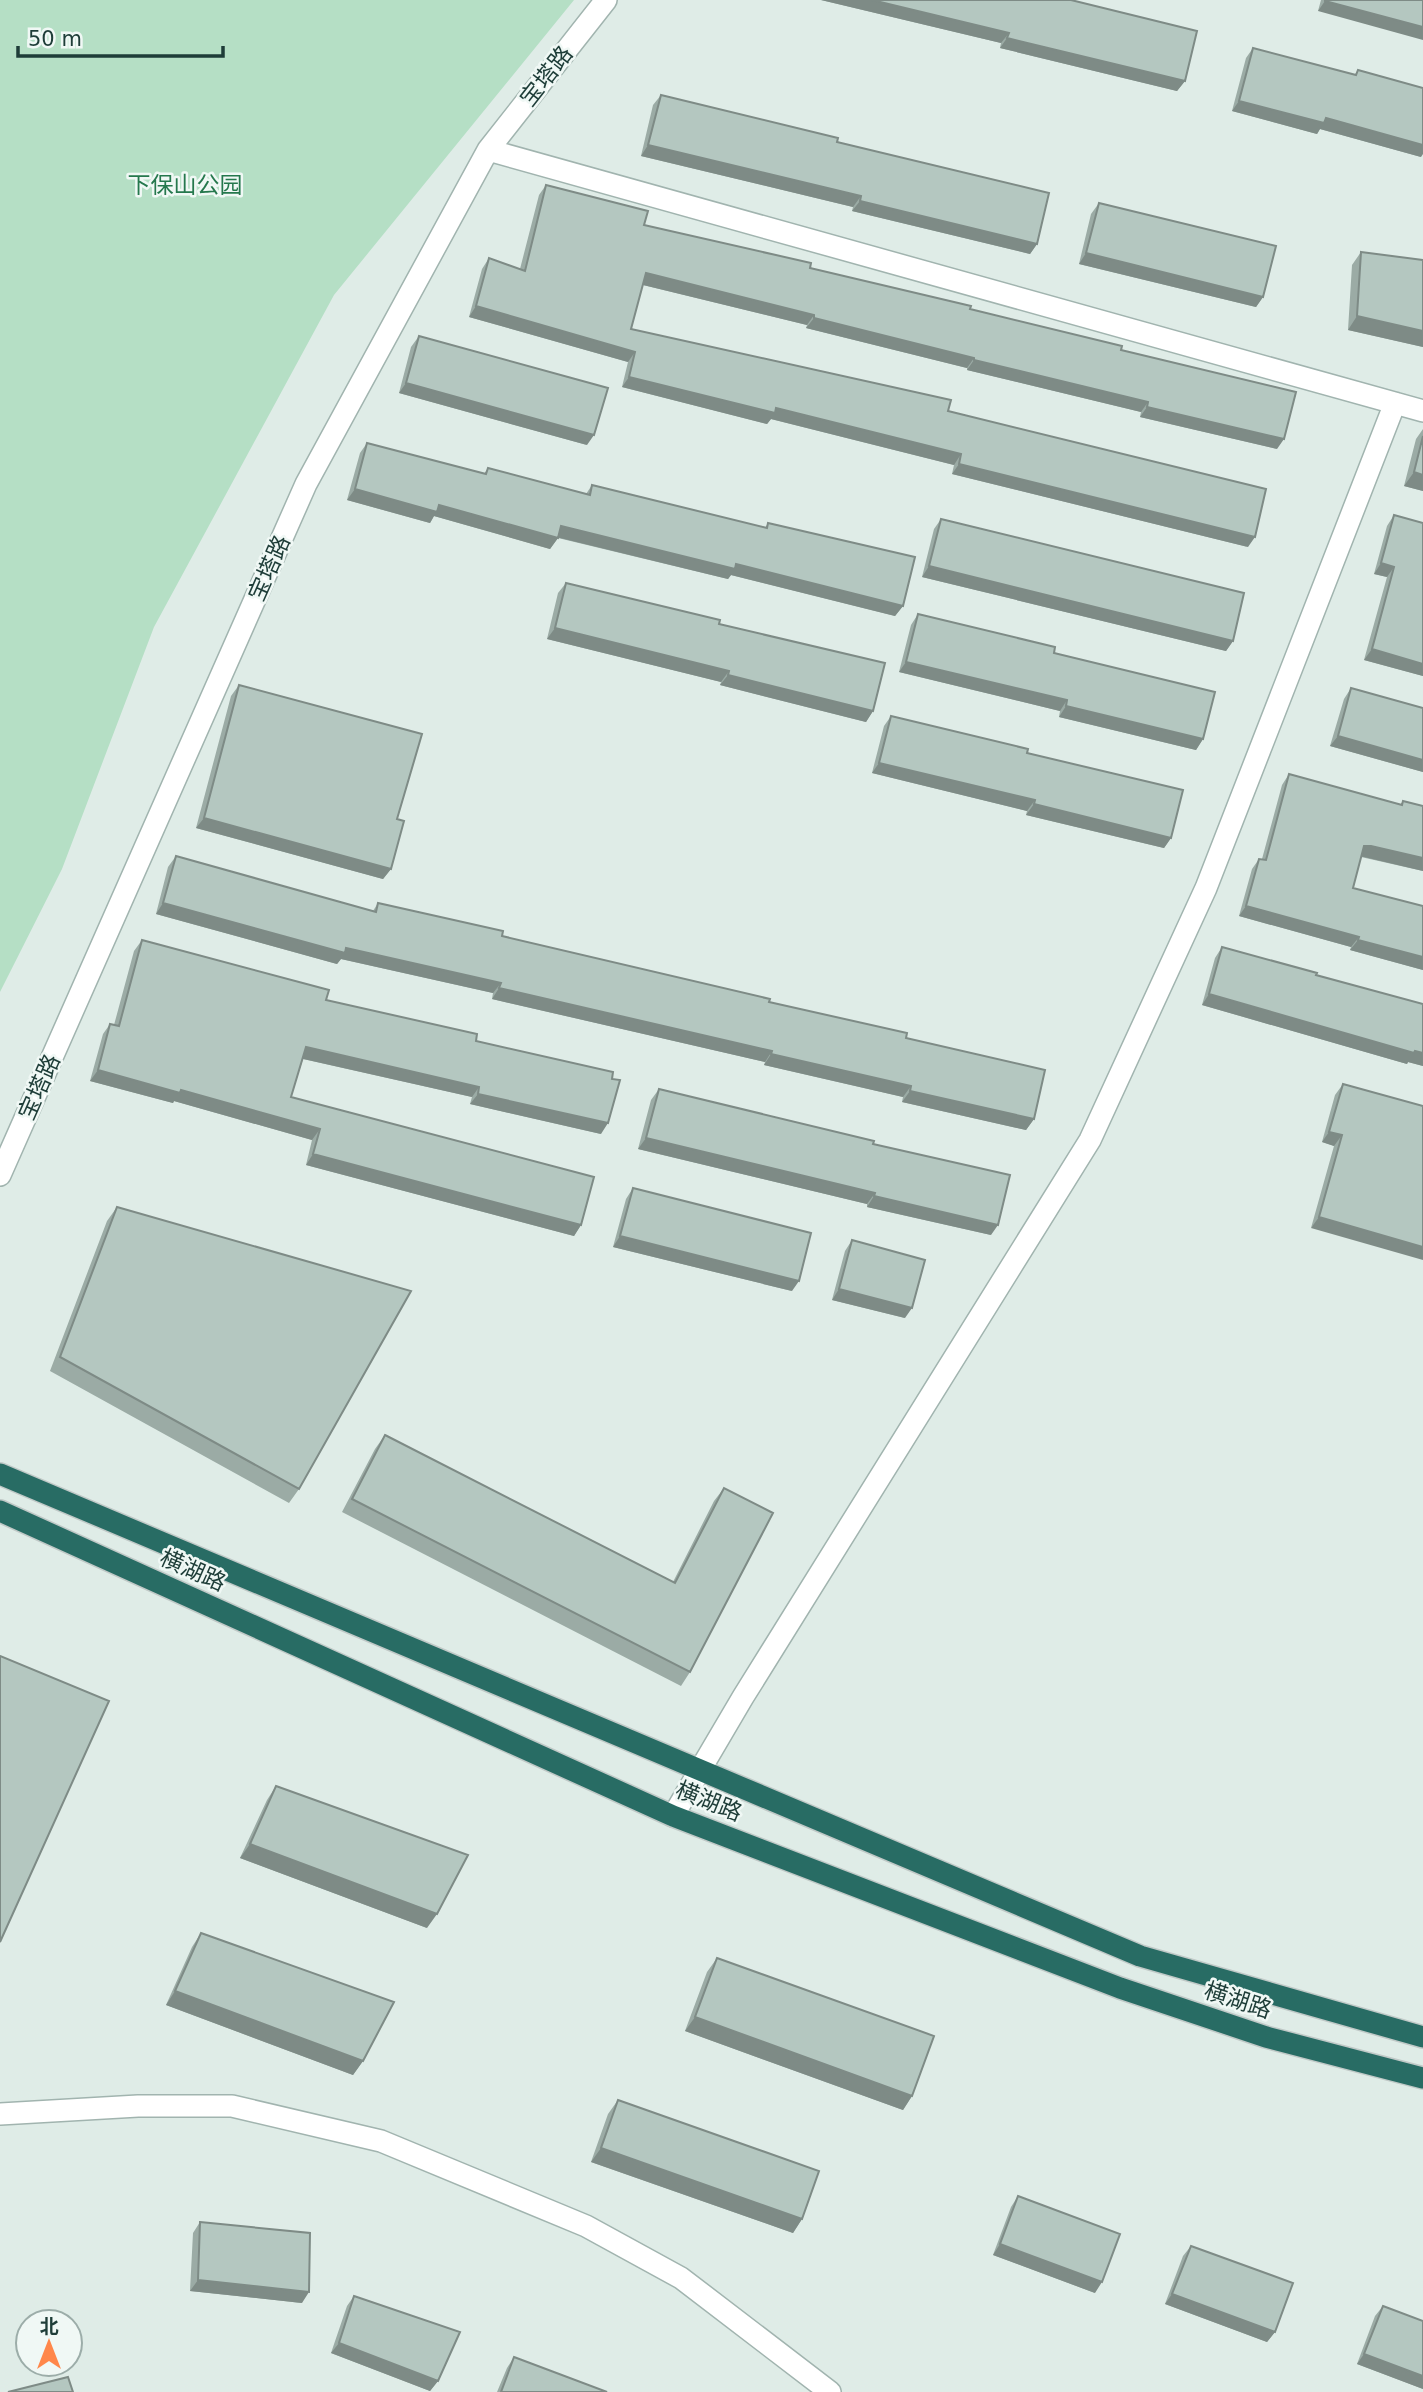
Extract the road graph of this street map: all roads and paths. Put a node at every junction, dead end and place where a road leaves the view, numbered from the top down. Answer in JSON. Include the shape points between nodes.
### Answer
{"nodes":[{"id":1,"x":606,"y":0,"type":"edge"},
{"id":2,"x":488,"y":150,"type":"junction"},
{"id":3,"x":1395,"y":403,"type":"junction"},
{"id":4,"x":1423,"y":411,"type":"edge"},
{"id":5,"x":0,"y":1175,"type":"edge"},
{"id":6,"x":0,"y":1474,"type":"edge"},
{"id":7,"x":0,"y":1511,"type":"edge"},
{"id":8,"x":700,"y":1770,"type":"junction"},
{"id":9,"x":673,"y":1816,"type":"junction"},
{"id":10,"x":1423,"y":2037,"type":"edge"},
{"id":11,"x":1423,"y":2078,"type":"edge"},
{"id":12,"x":0,"y":2114,"type":"edge"},
{"id":13,"x":830,"y":2392,"type":"edge"}],
"edges":[{"from":1,"to":2,"type":"street","name":"宝塔路"},
{"from":2,"to":3,"type":"street"},
{"from":2,"to":5,"type":"street","name":"宝塔路","via":[[306,484]]},
{"from":3,"to":4,"type":"street"},
{"from":3,"to":8,"type":"street","via":[[1206,888],[1090,1140]]},
{"from":6,"to":8,"type":"highway","name":"横湖路"},
{"from":7,"to":9,"type":"highway","name":"横湖路"},
{"from":8,"to":9,"type":"street"},
{"from":8,"to":10,"type":"highway","name":"横湖路","via":[[1140,1956]]},
{"from":9,"to":11,"type":"highway","name":"横湖路","via":[[1120,1988],[1266,2037]]},
{"from":12,"to":13,"type":"street","via":[[232,2106],[381,2141],[586,2226],[681,2278]]}]}
